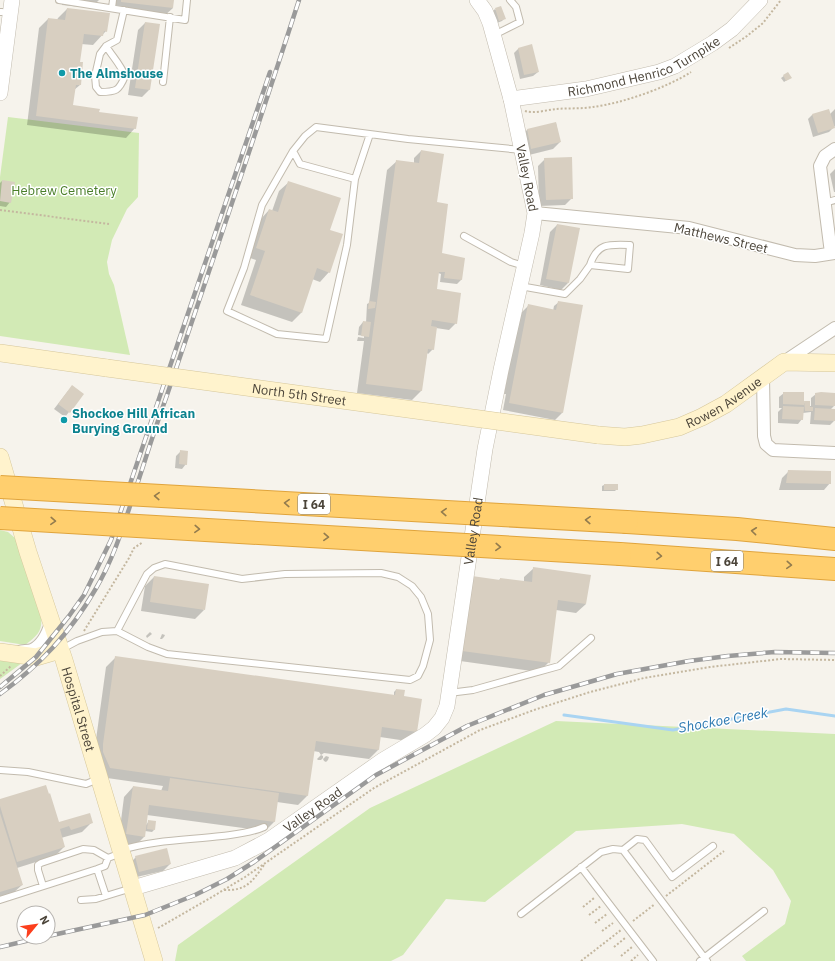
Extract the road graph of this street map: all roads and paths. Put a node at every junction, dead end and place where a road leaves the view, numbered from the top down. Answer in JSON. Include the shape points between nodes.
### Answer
{"nodes":[{"id":1,"x":12,"y":0,"type":"edge"},
{"id":2,"x":60,"y":0,"type":"edge"},
{"id":3,"x":114,"y":0,"type":"edge"},
{"id":4,"x":187,"y":0,"type":"edge"},
{"id":5,"x":477,"y":0,"type":"edge"},
{"id":6,"x":510,"y":0,"type":"edge"},
{"id":7,"x":760,"y":0,"type":"edge"},
{"id":8,"x":112,"y":8,"type":"junction"},
{"id":9,"x":124,"y":10,"type":"junction"},
{"id":10,"x":170,"y":18,"type":"junction"},
{"id":11,"x":494,"y":36,"type":"junction"},
{"id":12,"x":106,"y":46,"type":"junction"},
{"id":13,"x":163,"y":82,"type":"dead end"},
{"id":14,"x":0,"y":93,"type":"edge"},
{"id":15,"x":511,"y":99,"type":"junction"},
{"id":16,"x":370,"y":134,"type":"junction"},
{"id":17,"x":835,"y":149,"type":"edge"},
{"id":18,"x":522,"y":150,"type":"junction"},
{"id":19,"x":292,"y":151,"type":"junction"},
{"id":20,"x":355,"y":179,"type":"junction"},
{"id":21,"x":830,"y":202,"type":"edge"},
{"id":22,"x":0,"y":210,"type":"edge"},
{"id":23,"x":535,"y":213,"type":"junction"},
{"id":24,"x":109,"y":224,"type":"dead end"},
{"id":25,"x":464,"y":236,"type":"dead end"},
{"id":26,"x":833,"y":253,"type":"edge"},
{"id":27,"x":590,"y":265,"type":"junction"},
{"id":28,"x":524,"y":266,"type":"junction"},
{"id":29,"x":520,"y":286,"type":"junction"},
{"id":30,"x":835,"y":328,"type":"edge"},
{"id":31,"x":0,"y":353,"type":"edge"},
{"id":32,"x":784,"y":362,"type":"junction"},
{"id":33,"x":835,"y":363,"type":"edge"},
{"id":34,"x":763,"y":377,"type":"junction"},
{"id":35,"x":598,"y":435,"type":"joint"},
{"id":36,"x":835,"y":453,"type":"edge"},
{"id":37,"x":0,"y":457,"type":"edge"},
{"id":38,"x":0,"y":487,"type":"edge"},
{"id":39,"x":0,"y":518,"type":"edge"},
{"id":40,"x":835,"y":539,"type":"edge"},
{"id":41,"x":145,"y":541,"type":"dead end"},
{"id":42,"x":835,"y":569,"type":"edge"},
{"id":43,"x":51,"y":624,"type":"junction"},
{"id":44,"x":117,"y":631,"type":"junction"},
{"id":45,"x":591,"y":638,"type":"dead end"},
{"id":46,"x":77,"y":641,"type":"junction"},
{"id":47,"x":60,"y":650,"type":"junction"},
{"id":48,"x":8,"y":652,"type":"edge"},
{"id":49,"x":835,"y":660,"type":"edge"},
{"id":50,"x":449,"y":693,"type":"junction"},
{"id":51,"x":0,"y":770,"type":"edge"},
{"id":52,"x":100,"y":779,"type":"junction"},
{"id":53,"x":264,"y":827,"type":"dead end"},
{"id":54,"x":713,"y":846,"type":"dead end"},
{"id":55,"x":623,"y":850,"type":"junction"},
{"id":56,"x":724,"y":851,"type":"dead end"},
{"id":57,"x":117,"y":853,"type":"junction"},
{"id":58,"x":266,"y":862,"type":"junction"},
{"id":59,"x":581,"y":867,"type":"junction"},
{"id":60,"x":98,"y":869,"type":"junction"},
{"id":61,"x":43,"y":886,"type":"junction"},
{"id":62,"x":133,"y":888,"type":"junction"},
{"id":63,"x":224,"y":890,"type":"junction"},
{"id":64,"x":106,"y":896,"type":"junction"},
{"id":65,"x":594,"y":898,"type":"dead end"},
{"id":66,"x":0,"y":900,"type":"edge"},
{"id":67,"x":81,"y":900,"type":"dead end"},
{"id":68,"x":661,"y":900,"type":"junction"},
{"id":69,"x":600,"y":906,"type":"dead end"},
{"id":70,"x":583,"y":907,"type":"dead end"},
{"id":71,"x":764,"y":911,"type":"dead end"},
{"id":72,"x":521,"y":914,"type":"dead end"},
{"id":73,"x":607,"y":914,"type":"dead end"},
{"id":74,"x":589,"y":915,"type":"dead end"},
{"id":75,"x":595,"y":923,"type":"dead end"},
{"id":76,"x":614,"y":923,"type":"dead end"},
{"id":77,"x":626,"y":926,"type":"junction"},
{"id":78,"x":602,"y":931,"type":"dead end"},
{"id":79,"x":146,"y":934,"type":"junction"},
{"id":80,"x":625,"y":938,"type":"dead end"},
{"id":81,"x":614,"y":947,"type":"dead end"},
{"id":82,"x":632,"y":947,"type":"dead end"},
{"id":83,"x":638,"y":955,"type":"dead end"},
{"id":84,"x":621,"y":956,"type":"dead end"},
{"id":85,"x":704,"y":960,"type":"edge"},
{"id":86,"x":154,"y":961,"type":"edge"},
{"id":87,"x":581,"y":961,"type":"edge"},
{"id":88,"x":631,"y":961,"type":"edge"},
{"id":89,"x":653,"y":961,"type":"edge"}],
"edges":[{"from":1,"to":14,"type":"street"},
{"from":2,"to":8,"type":"lane"},
{"from":3,"to":8,"type":"lane"},
{"from":4,"to":10,"type":"lane","via":[[185,20]]},
{"from":5,"to":11,"type":"street","name":"Valley Road","via":[[485,11]]},
{"from":6,"to":11,"type":"lane","via":[[516,7],[520,22]]},
{"from":7,"to":15,"type":"street","name":"Richmond Henrico Turnpike","via":[[732,29],[675,66],[586,89]]},
{"from":8,"to":9,"type":"lane"},
{"from":9,"to":10,"type":"lane"},
{"from":9,"to":12,"type":"lane","via":[[117,40]]},
{"from":10,"to":13,"type":"lane"},
{"from":11,"to":15,"type":"street","name":"Valley Road"},
{"from":12,"to":12,"type":"lane","via":[[100,54],[95,76],[96,87],[100,92],[112,92],[121,87],[125,76]]},
{"from":15,"to":18,"type":"street","name":"Valley Road"},
{"from":16,"to":18,"type":"lane"},
{"from":16,"to":19,"type":"lane","via":[[316,127],[304,136]]},
{"from":16,"to":20,"type":"lane"},
{"from":17,"to":21,"type":"street","via":[[827,153],[821,162]]},
{"from":18,"to":23,"type":"street","name":"Valley Road"},
{"from":19,"to":20,"type":"lane","via":[[300,164]]},
{"from":19,"to":20,"type":"lane","via":[[262,205],[244,268],[227,311],[277,334],[326,338],[347,245]]},
{"from":21,"to":26,"type":"street"},
{"from":22,"to":24,"type":"path"},
{"from":23,"to":26,"type":"street","name":"Matthews Street","via":[[689,228],[795,255],[815,256]]},
{"from":23,"to":28,"type":"street","name":"Valley Road"},
{"from":25,"to":28,"type":"lane","via":[[511,262]]},
{"from":27,"to":27,"type":"lane","via":[[628,270],[630,245],[608,244],[593,255]]},
{"from":27,"to":29,"type":"lane","via":[[565,294]]},
{"from":28,"to":29,"type":"street","name":"Valley Road"},
{"from":29,"to":50,"type":"street","name":"Valley Road","via":[[485,449]]},
{"from":30,"to":32,"type":"street","name":"Rowen Avenue"},
{"from":31,"to":35,"type":"main road","name":"North 5th Street","bridge":true},
{"from":32,"to":33,"type":"main road"},
{"from":32,"to":34,"type":"main road","name":"Rowen Avenue"},
{"from":34,"to":35,"type":"main road","name":"Rowen Avenue","via":[[726,404],[702,418],[679,427],[636,436]]},
{"from":34,"to":36,"type":"street","via":[[766,444],[773,450]]},
{"from":37,"to":43,"type":"main road","name":"Hospital Street"},
{"from":40,"to":38,"type":"highway","number":"I 64","one_way":true,"bridge":true,"via":[[627,522]]},
{"from":39,"to":42,"type":"highway","number":"I 64","one_way":true,"bridge":true},
{"from":41,"to":46,"type":"path","via":[[134,548]]},
{"from":43,"to":47,"type":"main road","name":"Hospital Street"},
{"from":43,"to":48,"type":"street","via":[[47,636],[33,650]]},
{"from":44,"to":44,"type":"lane","via":[[167,654],[410,680],[418,676],[430,640],[428,614],[420,597],[412,586],[398,577],[381,573],[292,574],[242,579],[164,564],[147,574]]},
{"from":44,"to":46,"type":"lane","via":[[102,632]]},
{"from":45,"to":50,"type":"lane","via":[[559,666],[473,690]]},
{"from":46,"to":47,"type":"lane"},
{"from":47,"to":48,"type":"main road","via":[[36,657]]},
{"from":47,"to":52,"type":"main road","name":"Hospital Street"},
{"from":49,"to":58,"type":"path","via":[[781,659],[710,666],[644,678],[534,710],[480,730],[374,788]]},
{"from":50,"to":62,"type":"street","name":"Valley Road","via":[[442,718],[434,728],[263,843],[235,858]]},
{"from":51,"to":52,"type":"lane","via":[[28,772],[86,784]]},
{"from":52,"to":57,"type":"main road","name":"Hospital Street"},
{"from":53,"to":57,"type":"lane","via":[[254,831],[203,838],[147,843]]},
{"from":54,"to":55,"type":"lane","via":[[672,877],[645,840],[637,840]]},
{"from":55,"to":59,"type":"lane","via":[[600,852]]},
{"from":55,"to":68,"type":"lane"},
{"from":56,"to":68,"type":"path"},
{"from":57,"to":60,"type":"lane","via":[[105,866]]},
{"from":57,"to":61,"type":"lane","via":[[83,849],[41,863],[38,870]]},
{"from":57,"to":62,"type":"main road","name":"Hospital Street"},
{"from":58,"to":63,"type":"path"},
{"from":58,"to":63,"type":"path","via":[[249,885],[235,890]]},
{"from":59,"to":72,"type":"lane"},
{"from":59,"to":77,"type":"lane"},
{"from":60,"to":61,"type":"lane"},
{"from":60,"to":64,"type":"lane"},
{"from":61,"to":66,"type":"lane"},
{"from":62,"to":64,"type":"lane"},
{"from":62,"to":79,"type":"main road","name":"Hospital Street"},
{"from":63,"to":79,"type":"path"},
{"from":64,"to":67,"type":"lane"},
{"from":65,"to":70,"type":"path"},
{"from":68,"to":77,"type":"path"},
{"from":68,"to":85,"type":"lane"},
{"from":69,"to":74,"type":"path"},
{"from":71,"to":85,"type":"lane"},
{"from":73,"to":75,"type":"path"},
{"from":76,"to":78,"type":"path"},
{"from":77,"to":87,"type":"path"},
{"from":77,"to":89,"type":"lane"},
{"from":79,"to":86,"type":"main road","name":"Hospital Street"},
{"from":80,"to":81,"type":"path"},
{"from":82,"to":84,"type":"path"},
{"from":83,"to":88,"type":"path"}]}
